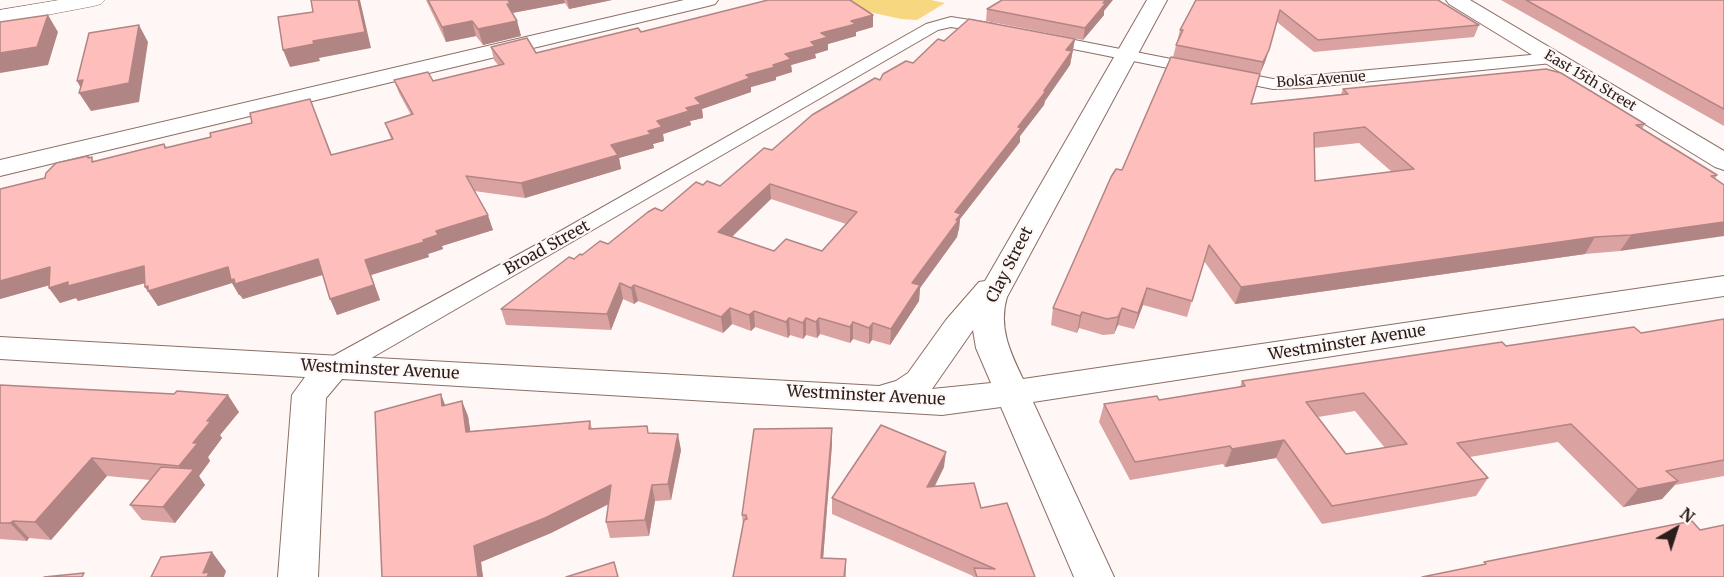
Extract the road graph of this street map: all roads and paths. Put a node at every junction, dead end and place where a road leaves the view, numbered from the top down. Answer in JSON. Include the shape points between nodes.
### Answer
{"nodes":[{"id":1,"x":94,"y":0,"type":"edge"},
{"id":2,"x":708,"y":0,"type":"edge"},
{"id":3,"x":1157,"y":0,"type":"edge"},
{"id":4,"x":1456,"y":0,"type":"edge"},
{"id":5,"x":0,"y":17,"type":"edge"},
{"id":6,"x":1010,"y":32,"type":"edge"},
{"id":7,"x":1033,"y":37,"type":"edge"},
{"id":8,"x":1125,"y":57,"type":"junction"},
{"id":9,"x":1552,"y":58,"type":"junction"},
{"id":10,"x":1724,"y":162,"type":"edge"},
{"id":11,"x":0,"y":168,"type":"edge"},
{"id":12,"x":1001,"y":278,"type":"junction"},
{"id":13,"x":1724,"y":286,"type":"edge"},
{"id":14,"x":0,"y":348,"type":"edge"},
{"id":15,"x":333,"y":368,"type":"junction"},
{"id":16,"x":1012,"y":393,"type":"junction"},
{"id":17,"x":879,"y":399,"type":"junction"},
{"id":18,"x":298,"y":577,"type":"edge"},
{"id":19,"x":1094,"y":577,"type":"edge"}],
"edges":[{"from":1,"to":5,"type":"highway"},
{"from":2,"to":11,"type":"street"},
{"from":3,"to":8,"type":"street","name":"Clay Street"},
{"from":4,"to":9,"type":"street","name":"East 15th Street"},
{"from":6,"to":15,"type":"street","name":"Broad Street","via":[[951,22],[932,27]]},
{"from":7,"to":8,"type":"street","name":"Bolsa Avenue"},
{"from":8,"to":9,"type":"street","name":"Bolsa Avenue","via":[[1273,84]]},
{"from":8,"to":12,"type":"street","name":"Clay Street"},
{"from":9,"to":10,"type":"street","name":"East 15th Street"},
{"from":12,"to":16,"type":"street","name":"Clay Street","via":[[991,297],[986,322],[992,348]]},
{"from":12,"to":17,"type":"street","via":[[957,328],[920,381],[907,391]]},
{"from":13,"to":16,"type":"street","name":"Westminster Avenue"},
{"from":14,"to":15,"type":"street","name":"Westminster Avenue"},
{"from":15,"to":17,"type":"street","name":"Westminster Avenue"},
{"from":15,"to":18,"type":"street","name":"Broad Street","via":[[309,395]]},
{"from":16,"to":17,"type":"street","name":"Westminster Avenue","via":[[942,402]]},
{"from":16,"to":19,"type":"street","name":"Clay Street"}]}
